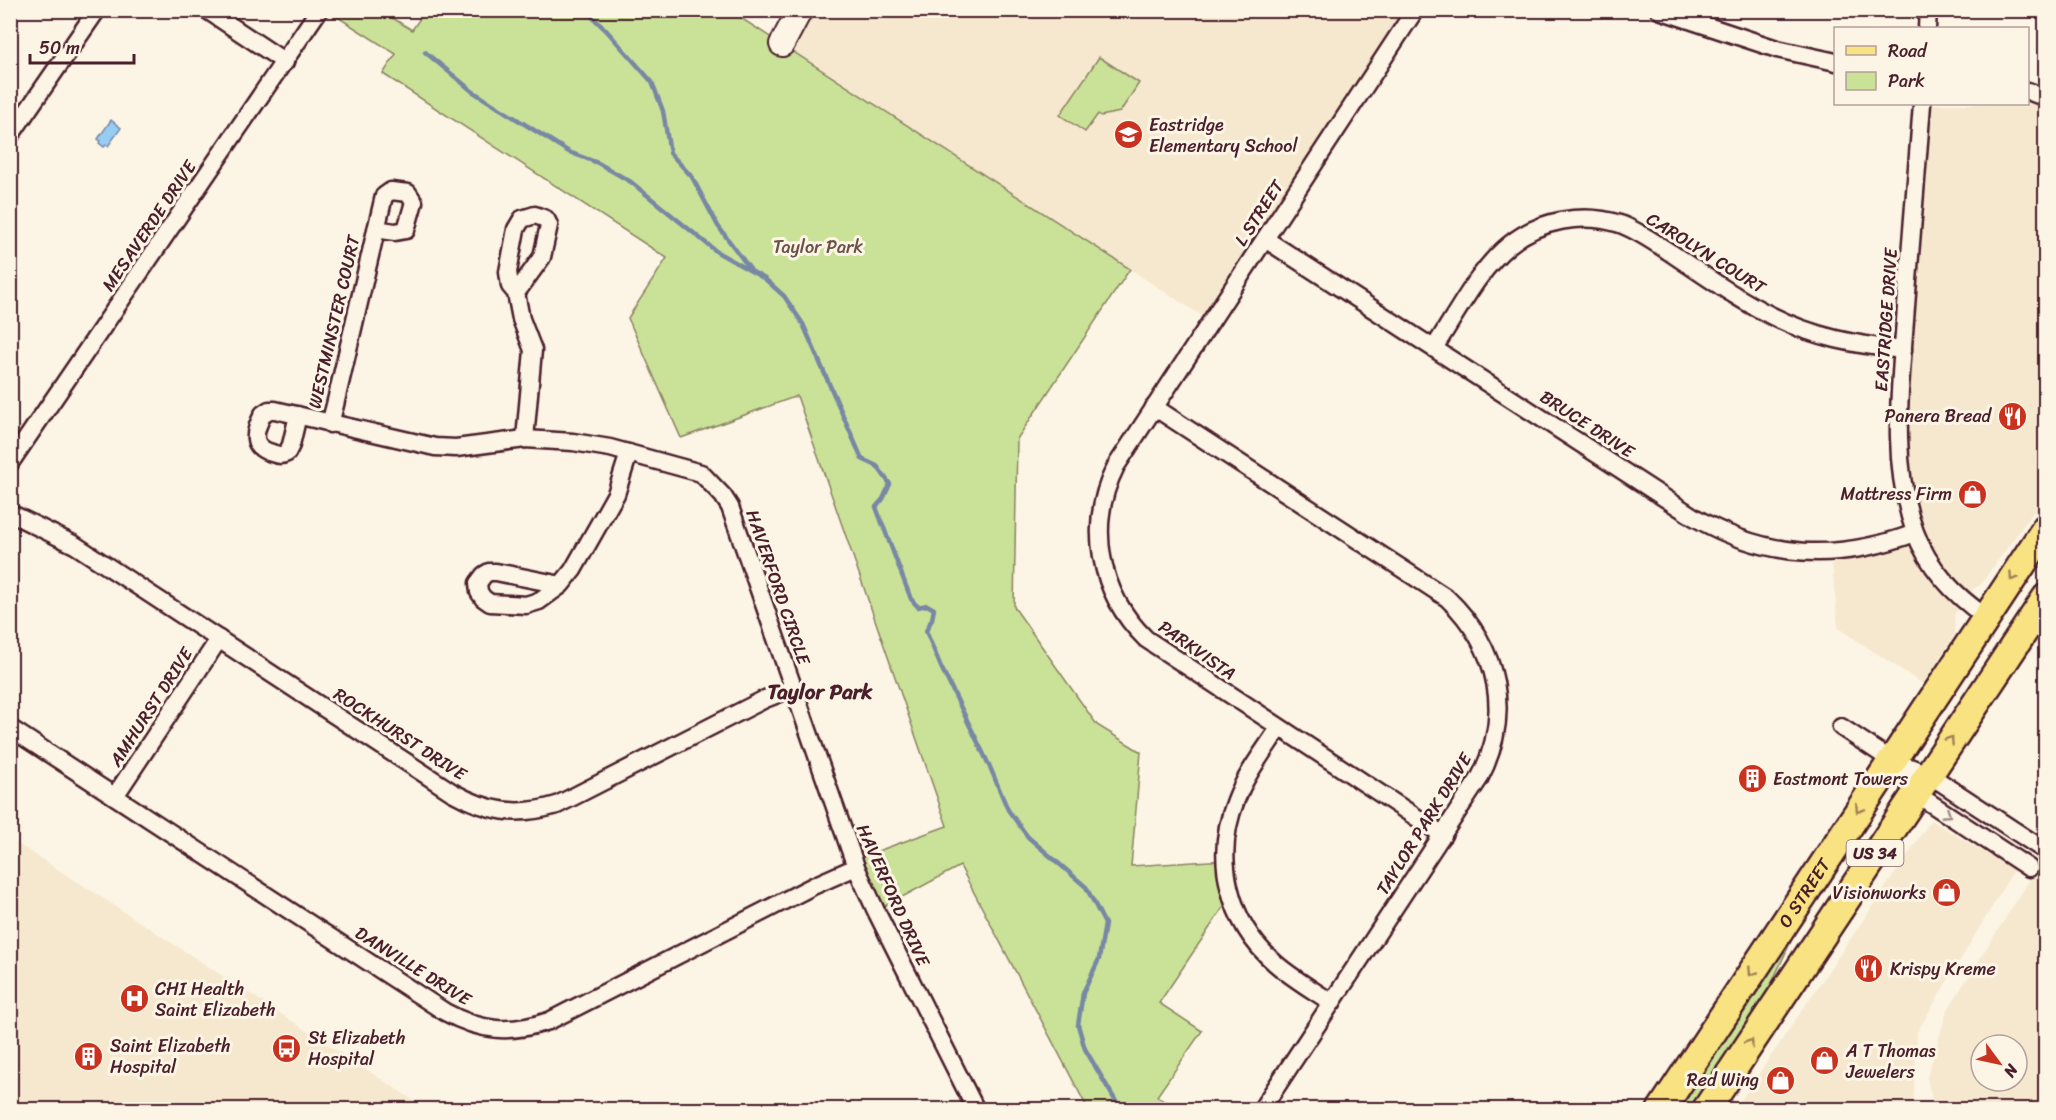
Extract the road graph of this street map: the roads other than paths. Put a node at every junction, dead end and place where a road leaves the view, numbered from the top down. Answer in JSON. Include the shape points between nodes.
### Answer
{"nodes":[{"id":1,"x":97,"y":10,"type":"edge"},
{"id":2,"x":207,"y":10,"type":"edge"},
{"id":3,"x":319,"y":10,"type":"edge"},
{"id":4,"x":800,"y":10,"type":"edge"},
{"id":5,"x":1415,"y":10,"type":"edge"},
{"id":6,"x":1659,"y":10,"type":"edge"},
{"id":7,"x":1928,"y":10,"type":"edge"},
{"id":8,"x":1927,"y":27,"type":"edge"},
{"id":9,"x":782,"y":44,"type":"dead end"},
{"id":10,"x":285,"y":62,"type":"junction"},
{"id":11,"x":1834,"y":62,"type":"edge"},
{"id":12,"x":2029,"y":91,"type":"edge"},
{"id":13,"x":2046,"y":98,"type":"edge"},
{"id":14,"x":1922,"y":105,"type":"edge"},
{"id":15,"x":10,"y":136,"type":"edge"},
{"id":16,"x":376,"y":229,"type":"dead end"},
{"id":17,"x":1265,"y":239,"type":"junction"},
{"id":18,"x":516,"y":293,"type":"dead end"},
{"id":19,"x":1434,"y":348,"type":"junction"},
{"id":20,"x":1903,"y":350,"type":"junction"},
{"id":21,"x":1154,"y":407,"type":"junction"},
{"id":22,"x":298,"y":416,"type":"dead end"},
{"id":23,"x":330,"y":424,"type":"junction"},
{"id":24,"x":525,"y":439,"type":"junction"},
{"id":25,"x":629,"y":453,"type":"junction"},
{"id":26,"x":10,"y":463,"type":"edge"},
{"id":27,"x":10,"y":513,"type":"edge"},
{"id":28,"x":2046,"y":528,"type":"edge"},
{"id":29,"x":1915,"y":533,"type":"junction"},
{"id":30,"x":561,"y":585,"type":"dead end"},
{"id":31,"x":2046,"y":598,"type":"edge"},
{"id":32,"x":1986,"y":617,"type":"junction"},
{"id":33,"x":219,"y":639,"type":"junction"},
{"id":34,"x":793,"y":688,"type":"junction"},
{"id":35,"x":1841,"y":727,"type":"dead end"},
{"id":36,"x":10,"y":728,"type":"edge"},
{"id":37,"x":1279,"y":728,"type":"junction"},
{"id":38,"x":1891,"y":760,"type":"junction"},
{"id":39,"x":1921,"y":783,"type":"junction"},
{"id":40,"x":115,"y":796,"type":"junction"},
{"id":41,"x":1443,"y":835,"type":"junction"},
{"id":42,"x":2041,"y":848,"type":"dead end"},
{"id":43,"x":856,"y":867,"type":"junction"},
{"id":44,"x":2029,"y":868,"type":"dead end"},
{"id":45,"x":1332,"y":1003,"type":"junction"},
{"id":46,"x":976,"y":1110,"type":"edge"},
{"id":47,"x":1261,"y":1110,"type":"edge"},
{"id":48,"x":1661,"y":1110,"type":"edge"},
{"id":49,"x":1706,"y":1110,"type":"edge"}],
"edges":[{"from":1,"to":15,"type":"street"},
{"from":2,"to":10,"type":"street"},
{"from":3,"to":10,"type":"street","name":"MESAVERDE DRIVE"},
{"from":4,"to":9,"type":"street"},
{"from":5,"to":17,"type":"street","name":"L STREET"},
{"from":6,"to":11,"type":"street","via":[[1777,49]]},
{"from":7,"to":8,"type":"street"},
{"from":10,"to":26,"type":"street","name":"MESAVERDE DRIVE"},
{"from":12,"to":13,"type":"street"},
{"from":14,"to":20,"type":"street","name":"EASTRIDGE DRIVE"},
{"from":16,"to":23,"type":"street","name":"WESTMINSTER COURT"},
{"from":17,"to":19,"type":"street","name":"BRUCE DRIVE"},
{"from":17,"to":21,"type":"street","name":"L STREET"},
{"from":18,"to":24,"type":"street","via":[[533,350]]},
{"from":19,"to":20,"type":"street","name":"CAROLYN COURT","via":[[1491,263],[1509,245],[1540,227],[1589,218],[1641,234],[1784,322],[1845,342]]},
{"from":19,"to":29,"type":"street","name":"BRUCE DRIVE","via":[[1694,517],[1735,537],[1779,549],[1831,553],[1870,547]]},
{"from":20,"to":29,"type":"street","name":"EASTRIDGE DRIVE","via":[[1900,473]]},
{"from":21,"to":37,"type":"street","name":"PARKVISTA","via":[[1116,466],[1102,504],[1102,563],[1109,584],[1124,614],[1146,639]]},
{"from":21,"to":41,"type":"street","name":"TAYLOR PARK DRIVE","via":[[1438,592],[1475,630],[1494,678],[1496,730],[1484,770]]},
{"from":22,"to":23,"type":"street"},
{"from":23,"to":24,"type":"street","via":[[435,447]]},
{"from":24,"to":25,"type":"street","via":[[590,444]]},
{"from":25,"to":30,"type":"street","via":[[616,494]]},
{"from":25,"to":34,"type":"street","name":"HAVERFORD CIRCLE","via":[[701,472],[723,496]]},
{"from":27,"to":33,"type":"street","name":"ROCKHURST DRIVE","via":[[75,545]]},
{"from":28,"to":32,"type":"main road","name":"O STREET","number":"US 34","one_way":true},
{"from":29,"to":32,"type":"street","name":"EASTRIDGE DRIVE","via":[[1940,577]]},
{"from":39,"to":31,"type":"main road","name":"O STREET","number":"US 34","one_way":true},
{"from":32,"to":38,"type":"main road","name":"O STREET","number":"US 34"},
{"from":33,"to":34,"type":"street","name":"ROCKHURST DRIVE","via":[[452,792],[486,808],[504,811],[557,805]]},
{"from":33,"to":40,"type":"street","name":"AMHURST DRIVE"},
{"from":34,"to":43,"type":"street","name":"HAVERFORD DRIVE"},
{"from":35,"to":38,"type":"street"},
{"from":36,"to":40,"type":"street","name":"DANVILLE DRIVE"},
{"from":37,"to":41,"type":"street","name":"PARKVISTA"},
{"from":37,"to":45,"type":"street","via":[[1242,786],[1233,808],[1226,837],[1228,885],[1240,920],[1259,947],[1285,971]]},
{"from":38,"to":39,"type":"street"},
{"from":38,"to":39,"type":"street"},
{"from":38,"to":48,"type":"main road","name":"O STREET","number":"US 34","one_way":true},
{"from":39,"to":42,"type":"street"},
{"from":39,"to":44,"type":"street","one_way":true},
{"from":49,"to":39,"type":"main road","name":"O STREET","number":"US 34","one_way":true},
{"from":40,"to":43,"type":"street","name":"DANVILLE DRIVE","via":[[445,1012],[494,1029],[529,1028],[549,1021]]},
{"from":41,"to":45,"type":"street","name":"TAYLOR PARK DRIVE"},
{"from":43,"to":46,"type":"street","name":"HAVERFORD DRIVE"},
{"from":45,"to":47,"type":"street","name":"TAYLOR PARK DRIVE"}]}
